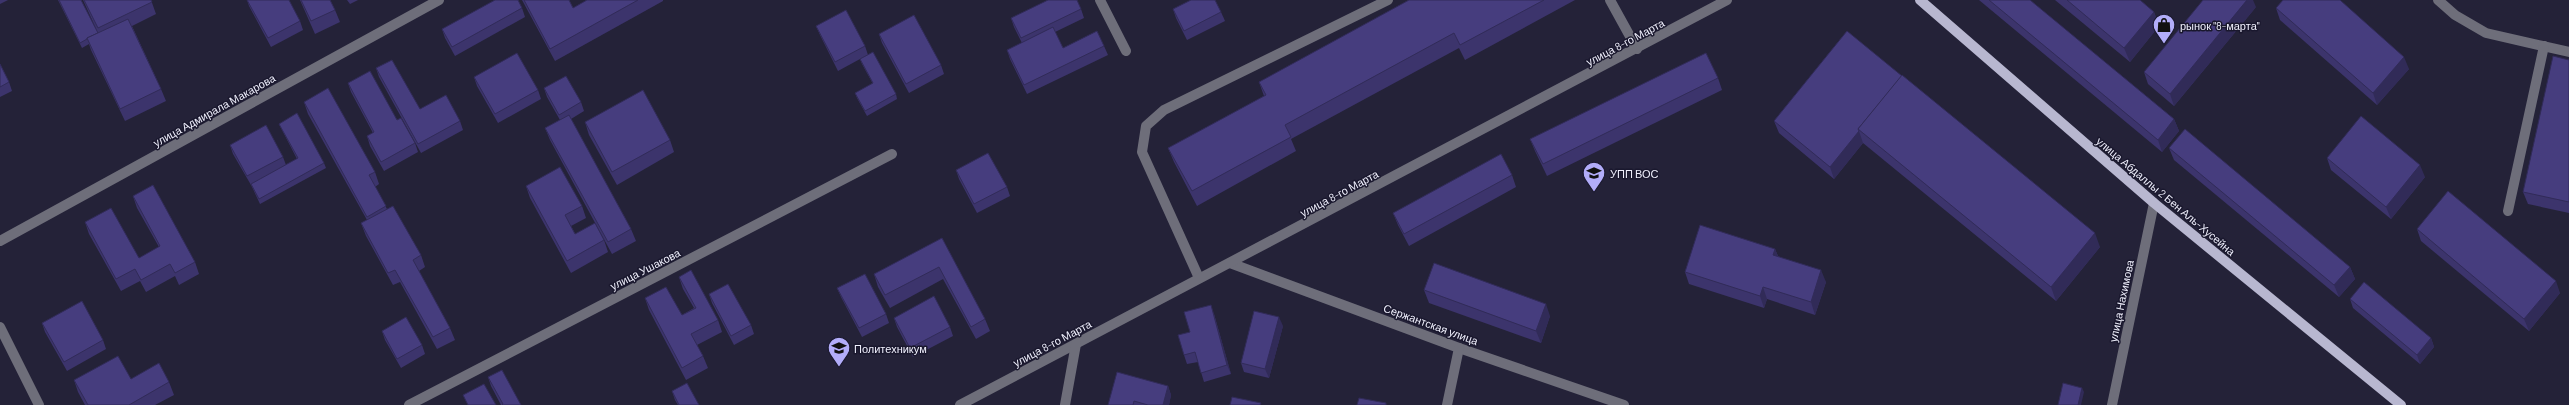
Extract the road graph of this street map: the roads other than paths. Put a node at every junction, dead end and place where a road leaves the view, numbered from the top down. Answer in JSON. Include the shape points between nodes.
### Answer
{"nodes":[{"id":1,"x":439,"y":0,"type":"edge"},
{"id":2,"x":1100,"y":0,"type":"edge"},
{"id":3,"x":1388,"y":0,"type":"edge"},
{"id":4,"x":1610,"y":0,"type":"edge"},
{"id":5,"x":1727,"y":0,"type":"edge"},
{"id":6,"x":1920,"y":0,"type":"edge"},
{"id":7,"x":2438,"y":0,"type":"edge"},
{"id":8,"x":2544,"y":46,"type":"junction"},
{"id":9,"x":1637,"y":49,"type":"junction"},
{"id":10,"x":1126,"y":51,"type":"dead end"},
{"id":11,"x":2569,"y":52,"type":"edge"},
{"id":12,"x":892,"y":154,"type":"dead end"},
{"id":13,"x":2154,"y":203,"type":"junction"},
{"id":14,"x":2508,"y":211,"type":"dead end"},
{"id":15,"x":0,"y":241,"type":"edge"},
{"id":16,"x":1230,"y":263,"type":"junction"},
{"id":17,"x":1199,"y":278,"type":"junction"},
{"id":18,"x":0,"y":327,"type":"edge"},
{"id":19,"x":1076,"y":344,"type":"junction"},
{"id":20,"x":1459,"y":348,"type":"junction"},
{"id":21,"x":40,"y":405,"type":"edge"},
{"id":22,"x":409,"y":405,"type":"edge"},
{"id":23,"x":960,"y":405,"type":"edge"},
{"id":24,"x":1065,"y":405,"type":"edge"},
{"id":25,"x":1447,"y":405,"type":"edge"},
{"id":26,"x":1624,"y":405,"type":"edge"},
{"id":27,"x":2112,"y":405,"type":"edge"},
{"id":28,"x":2401,"y":405,"type":"edge"}],
"edges":[{"from":1,"to":15,"type":"street","name":"улица Адмирала Макарова"},
{"from":2,"to":10,"type":"street"},
{"from":3,"to":17,"type":"street","via":[[1164,110],[1146,126],[1142,152]]},
{"from":4,"to":9,"type":"street"},
{"from":5,"to":9,"type":"street","name":"улица 8-го Марта"},
{"from":6,"to":13,"type":"main road","name":"улица Абдаллы 2 Бен Аль-Хусейна"},
{"from":7,"to":8,"type":"street","via":[[2455,15],[2486,33]]},
{"from":8,"to":11,"type":"street"},
{"from":8,"to":14,"type":"street"},
{"from":9,"to":16,"type":"street","name":"улица 8-го Марта"},
{"from":12,"to":22,"type":"street","name":"улица Ушакова"},
{"from":13,"to":27,"type":"street","name":"улица Нахимова"},
{"from":13,"to":28,"type":"main road","name":"улица Абдаллы 2 Бен Аль-Хусейна"},
{"from":16,"to":17,"type":"street","name":"улица 8-го Марта"},
{"from":16,"to":20,"type":"street","name":"Сержантская улица"},
{"from":17,"to":19,"type":"street","name":"улица 8-го Марта"},
{"from":18,"to":21,"type":"street"},
{"from":19,"to":23,"type":"street","name":"улица 8-го Марта"},
{"from":19,"to":24,"type":"street"},
{"from":20,"to":25,"type":"street"},
{"from":20,"to":26,"type":"street","name":"Сержантская улица"}]}
